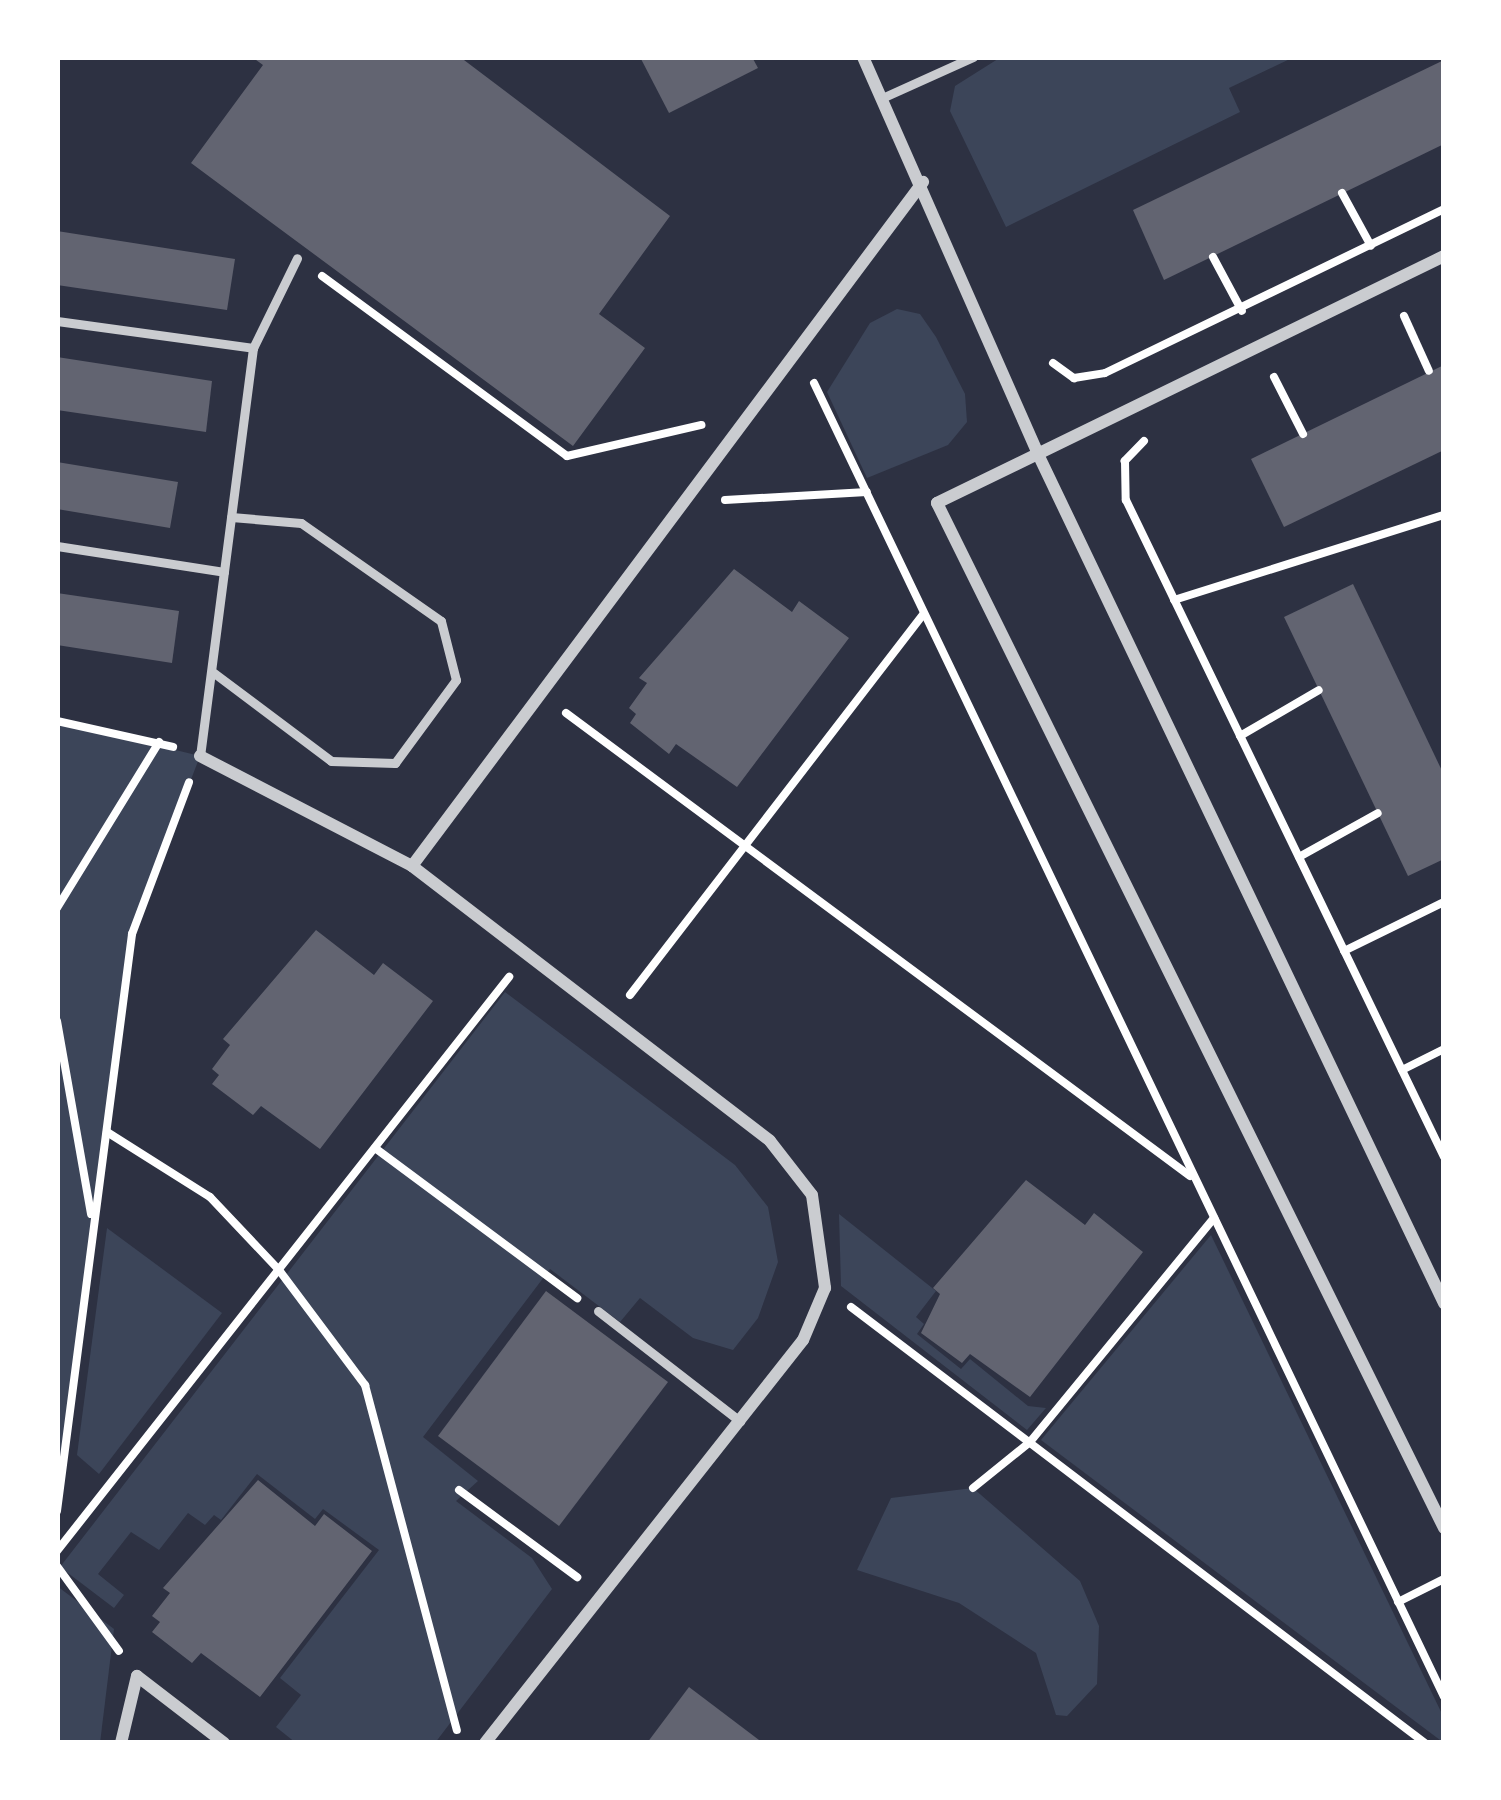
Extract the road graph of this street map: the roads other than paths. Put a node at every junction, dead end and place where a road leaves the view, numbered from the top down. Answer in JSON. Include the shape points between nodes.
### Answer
{"nodes":[{"id":1,"x":863,"y":57,"type":"edge"},
{"id":2,"x":973,"y":57,"type":"edge"},
{"id":3,"x":882,"y":98,"type":"junction"},
{"id":4,"x":923,"y":182,"type":"junction"},
{"id":5,"x":1444,"y":256,"type":"edge"},
{"id":6,"x":297,"y":258,"type":"road end"},
{"id":7,"x":57,"y":321,"type":"edge"},
{"id":8,"x":253,"y":348,"type":"junction"},
{"id":9,"x":1036,"y":450,"type":"junction"},
{"id":10,"x":231,"y":517,"type":"junction"},
{"id":11,"x":57,"y":546,"type":"edge"},
{"id":12,"x":224,"y":572,"type":"junction"},
{"id":13,"x":214,"y":673,"type":"junction"},
{"id":14,"x":200,"y":756,"type":"joint"},
{"id":15,"x":412,"y":866,"type":"junction"},
{"id":16,"x":1444,"y":1304,"type":"edge"},
{"id":17,"x":598,"y":1311,"type":"road end"},
{"id":18,"x":740,"y":1420,"type":"junction"},
{"id":19,"x":1444,"y":1528,"type":"edge"},
{"id":20,"x":121,"y":1743,"type":"edge"},
{"id":21,"x":224,"y":1743,"type":"edge"},
{"id":22,"x":485,"y":1743,"type":"edge"}],
"edges":[{"from":1,"to":3,"type":"street"},
{"from":2,"to":3,"type":"lane"},
{"from":3,"to":4,"type":"street"},
{"from":4,"to":9,"type":"street"},
{"from":4,"to":15,"type":"street"},
{"from":5,"to":9,"type":"street"},
{"from":6,"to":8,"type":"lane"},
{"from":7,"to":8,"type":"lane"},
{"from":8,"to":10,"type":"lane"},
{"from":9,"to":16,"type":"street"},
{"from":9,"to":19,"type":"street","via":[[938,503]]},
{"from":10,"to":12,"type":"lane"},
{"from":10,"to":13,"type":"lane","via":[[302,524],[441,621],[456,680],[395,763],[331,761]]},
{"from":11,"to":12,"type":"lane"},
{"from":12,"to":13,"type":"lane"},
{"from":13,"to":14,"type":"lane"},
{"from":14,"to":15,"type":"street"},
{"from":15,"to":18,"type":"street","via":[[770,1141],[812,1195],[825,1288],[803,1340]]},
{"from":17,"to":18,"type":"lane"},
{"from":18,"to":22,"type":"street"},
{"from":20,"to":21,"type":"street","via":[[137,1676]]}]}
